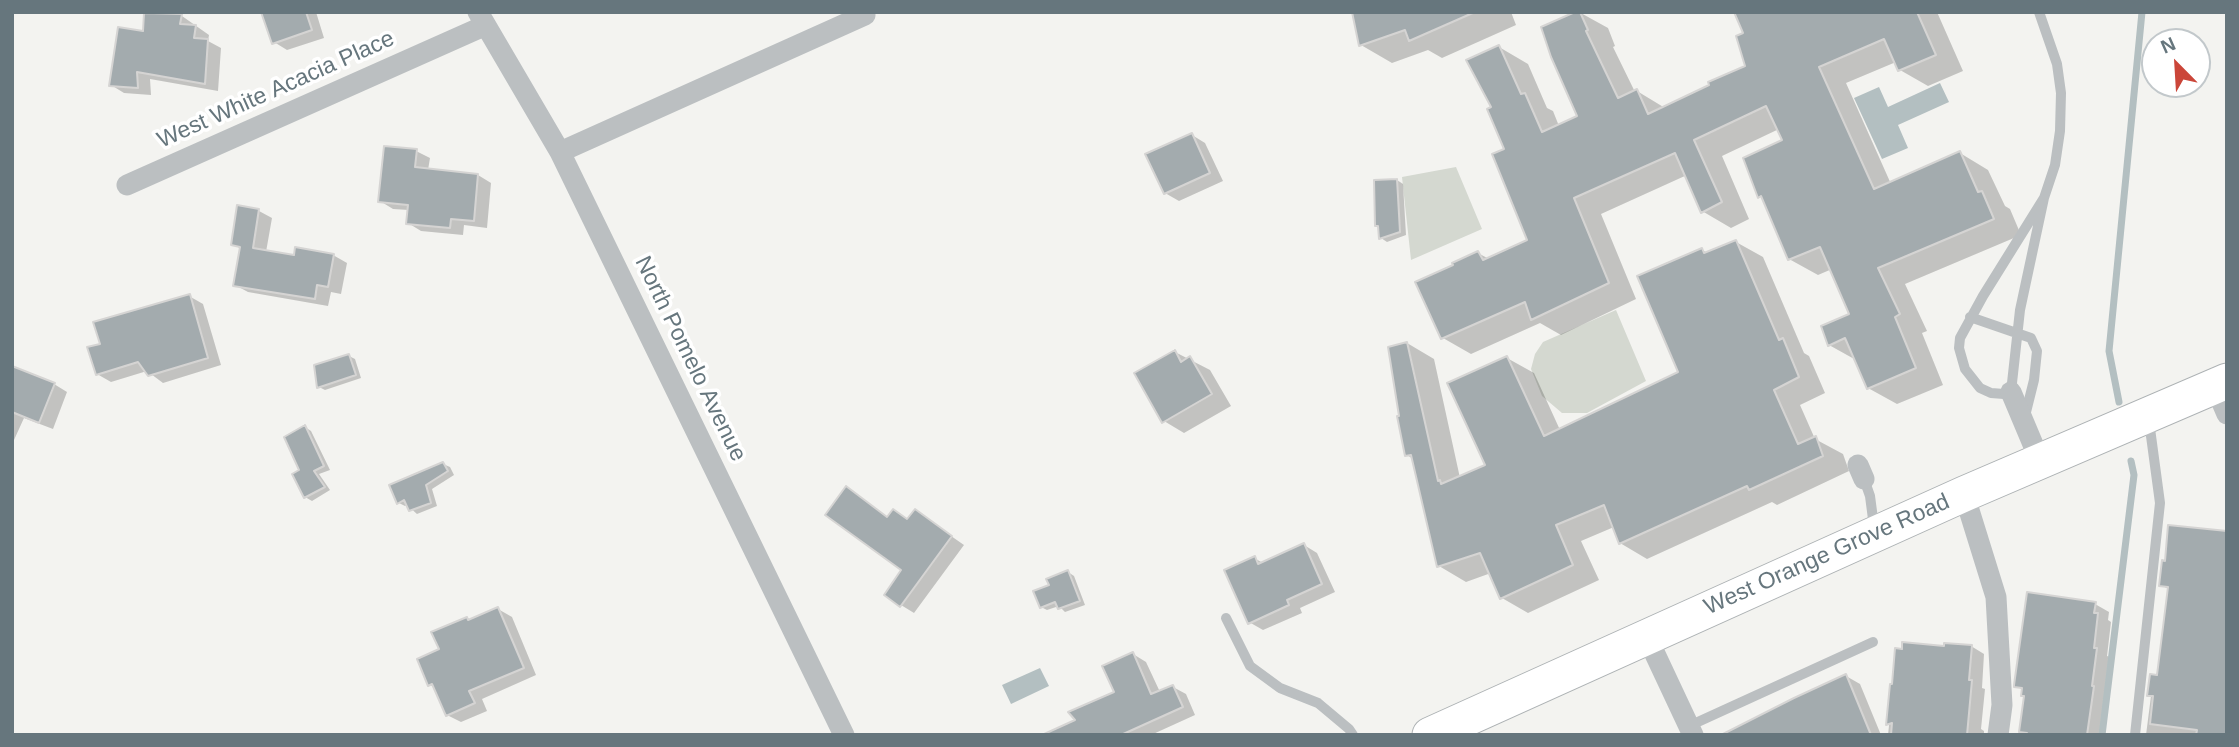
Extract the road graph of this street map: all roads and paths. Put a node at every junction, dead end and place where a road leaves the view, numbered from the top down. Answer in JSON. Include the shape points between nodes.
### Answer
{"nodes":[{"id":1,"x":2039,"y":12,"type":"edge"},
{"id":2,"x":865,"y":15,"type":"dead end"},
{"id":3,"x":481,"y":19,"type":"edge"},
{"id":4,"x":560,"y":152,"type":"junction"},
{"id":5,"x":127,"y":185,"type":"dead end"},
{"id":6,"x":2044,"y":198,"type":"junction"},
{"id":7,"x":1970,"y":317,"type":"junction"},
{"id":8,"x":2018,"y":332,"type":"junction"},
{"id":9,"x":2011,"y":392,"type":"junction"},
{"id":10,"x":2223,"y":394,"type":"edge"},
{"id":11,"x":2148,"y":415,"type":"junction"},
{"id":12,"x":2023,"y":421,"type":"junction"},
{"id":13,"x":2040,"y":461,"type":"junction"},
{"id":14,"x":1861,"y":472,"type":"dead end"},
{"id":15,"x":1964,"y":494,"type":"junction"},
{"id":16,"x":1878,"y":532,"type":"junction"},
{"id":17,"x":1226,"y":618,"type":"dead end"},
{"id":18,"x":1647,"y":637,"type":"junction"},
{"id":19,"x":1873,"y":642,"type":"dead end"},
{"id":20,"x":1691,"y":730,"type":"edge"},
{"id":21,"x":844,"y":735,"type":"edge"},
{"id":22,"x":1353,"y":735,"type":"edge"},
{"id":23,"x":1430,"y":735,"type":"edge"},
{"id":24,"x":1998,"y":735,"type":"edge"},
{"id":25,"x":2135,"y":735,"type":"edge"}],
"edges":[{"from":1,"to":6,"type":"lane","via":[[2057,64],[2061,93],[2060,131]]},
{"from":2,"to":4,"type":"street"},
{"from":3,"to":4,"type":"street","name":"North Pomelo Avenue"},
{"from":3,"to":5,"type":"street","name":"West White Acacia Place"},
{"from":4,"to":21,"type":"street","name":"North Pomelo Avenue"},
{"from":6,"to":7,"type":"lane"},
{"from":6,"to":8,"type":"lane"},
{"from":7,"to":8,"type":"lane"},
{"from":7,"to":9,"type":"lane","via":[[1959,348],[1965,369],[1991,393]]},
{"from":8,"to":9,"type":"lane"},
{"from":8,"to":12,"type":"lane","via":[[2031,338],[2037,351]]},
{"from":9,"to":12,"type":"street"},
{"from":10,"to":11,"type":"main road","name":"West Orange Grove Road"},
{"from":11,"to":13,"type":"main road","name":"West Orange Grove Road"},
{"from":11,"to":25,"type":"lane","via":[[2160,503]]},
{"from":12,"to":13,"type":"street"},
{"from":13,"to":15,"type":"main road","name":"West Orange Grove Road"},
{"from":14,"to":16,"type":"lane"},
{"from":15,"to":16,"type":"main road","name":"West Orange Grove Road"},
{"from":15,"to":24,"type":"street","via":[[1996,597],[2002,705]]},
{"from":16,"to":18,"type":"main road","name":"West Orange Grove Road"},
{"from":17,"to":22,"type":"lane","via":[[1250,666],[1280,688],[1318,703]]},
{"from":18,"to":20,"type":"street"},
{"from":18,"to":23,"type":"main road","name":"West Orange Grove Road"},
{"from":19,"to":20,"type":"lane"}]}
